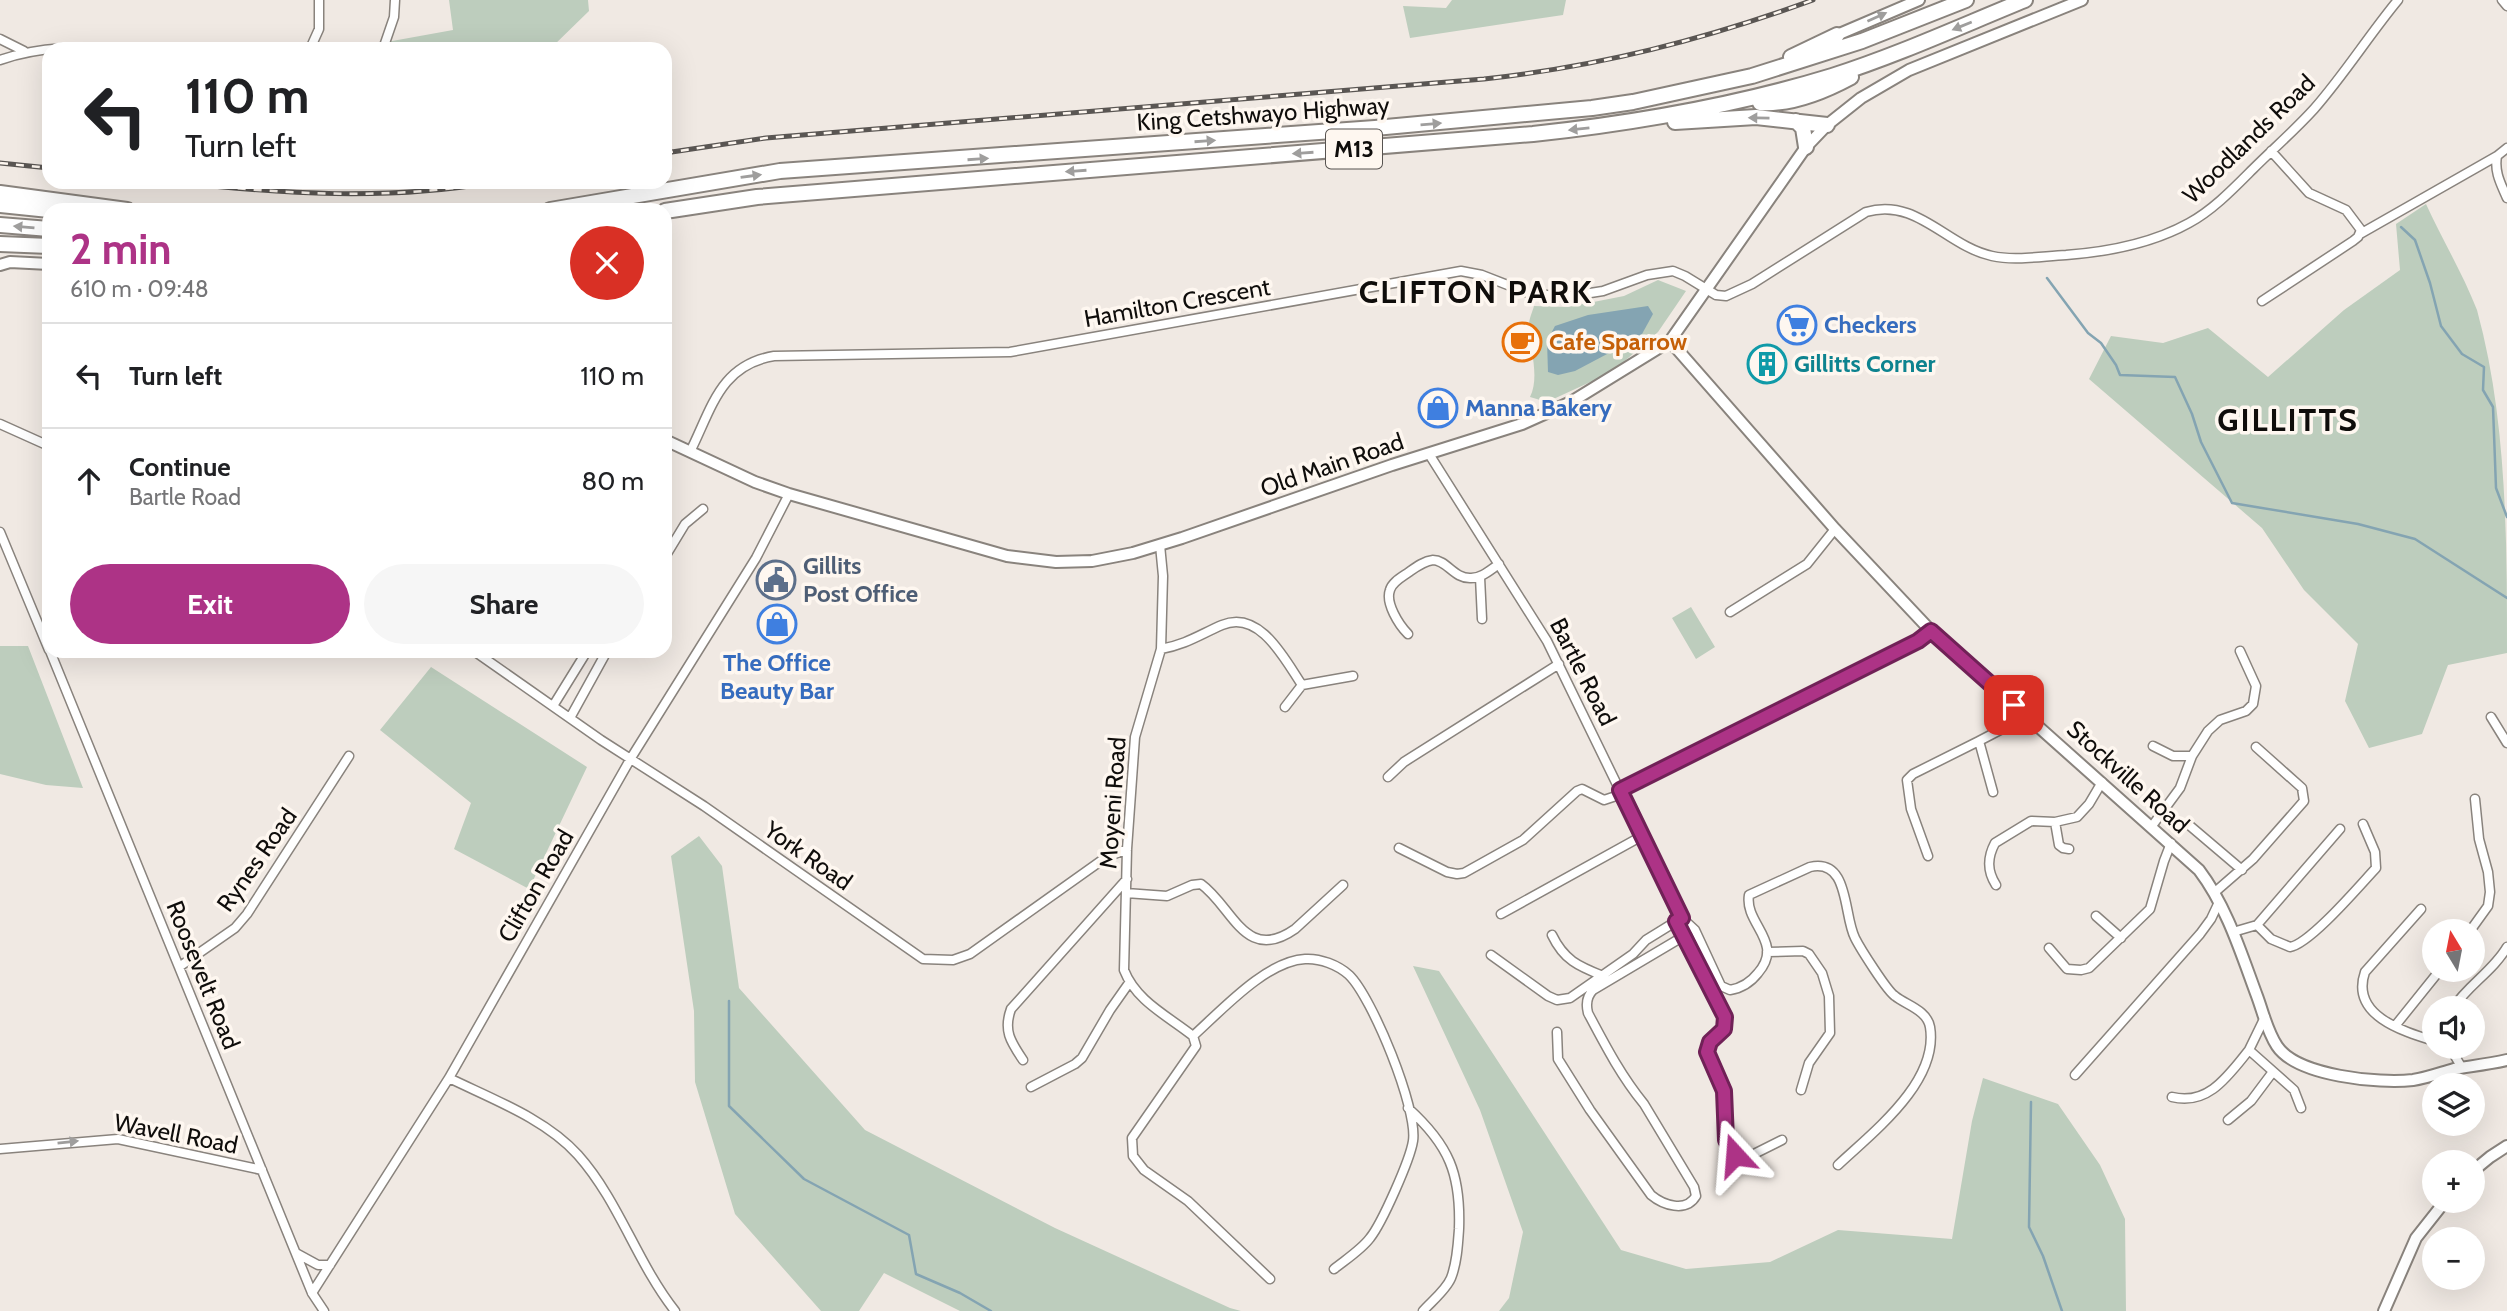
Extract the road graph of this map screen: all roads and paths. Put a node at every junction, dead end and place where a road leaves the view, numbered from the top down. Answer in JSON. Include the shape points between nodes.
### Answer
{"nodes":[{"id":1,"x":319,"y":0,"type":"edge"},
{"id":2,"x":395,"y":0,"type":"edge"},
{"id":3,"x":1919,"y":0,"type":"edge"},
{"id":4,"x":1966,"y":0,"type":"edge"},
{"id":5,"x":2025,"y":0,"type":"edge"},
{"id":6,"x":2082,"y":0,"type":"edge"},
{"id":7,"x":2398,"y":0,"type":"edge"},
{"id":8,"x":2502,"y":0,"type":"edge"},
{"id":9,"x":2507,"y":6,"type":"edge"},
{"id":10,"x":1837,"y":35,"type":"joint"},
{"id":11,"x":0,"y":38,"type":"edge"},
{"id":12,"x":313,"y":42,"type":"edge"},
{"id":13,"x":385,"y":42,"type":"edge"},
{"id":14,"x":42,"y":50,"type":"edge"},
{"id":15,"x":24,"y":51,"type":"junction"},
{"id":16,"x":0,"y":60,"type":"edge"},
{"id":17,"x":1752,"y":76,"type":"junction"},
{"id":18,"x":1796,"y":121,"type":"junction"},
{"id":19,"x":1622,"y":124,"type":"junction"},
{"id":20,"x":1827,"y":125,"type":"junction"},
{"id":21,"x":1806,"y":147,"type":"junction"},
{"id":22,"x":2507,"y":148,"type":"edge"},
{"id":23,"x":2272,"y":151,"type":"junction"},
{"id":24,"x":2497,"y":156,"type":"junction"},
{"id":25,"x":0,"y":193,"type":"edge"},
{"id":26,"x":2507,"y":198,"type":"edge"},
{"id":27,"x":75,"y":203,"type":"edge"},
{"id":28,"x":592,"y":203,"type":"edge"},
{"id":29,"x":0,"y":205,"type":"edge"},
{"id":30,"x":42,"y":209,"type":"edge"},
{"id":31,"x":672,"y":210,"type":"edge"},
{"id":32,"x":0,"y":225,"type":"edge"},
{"id":33,"x":42,"y":228,"type":"edge"},
{"id":34,"x":2360,"y":234,"type":"junction"},
{"id":35,"x":0,"y":244,"type":"edge"},
{"id":36,"x":42,"y":246,"type":"edge"},
{"id":37,"x":42,"y":264,"type":"edge"},
{"id":38,"x":0,"y":265,"type":"edge"},
{"id":39,"x":1707,"y":290,"type":"junction"},
{"id":40,"x":2262,"y":301,"type":"dead end"},
{"id":41,"x":1670,"y":341,"type":"junction"},
{"id":42,"x":0,"y":425,"type":"edge"},
{"id":43,"x":42,"y":443,"type":"edge"},
{"id":44,"x":672,"y":443,"type":"edge"},
{"id":45,"x":690,"y":452,"type":"junction"},
{"id":46,"x":1429,"y":454,"type":"junction"},
{"id":47,"x":789,"y":494,"type":"junction"},
{"id":48,"x":703,"y":509,"type":"dead end"},
{"id":49,"x":1835,"y":529,"type":"junction"},
{"id":50,"x":0,"y":532,"type":"edge"},
{"id":51,"x":672,"y":545,"type":"edge"},
{"id":52,"x":1160,"y":545,"type":"junction"},
{"id":53,"x":1499,"y":564,"type":"junction"},
{"id":54,"x":1480,"y":577,"type":"junction"},
{"id":55,"x":1730,"y":612,"type":"dead end"},
{"id":56,"x":1482,"y":619,"type":"dead end"},
{"id":57,"x":1931,"y":631,"type":"junction"},
{"id":58,"x":42,"y":633,"type":"edge"},
{"id":59,"x":1408,"y":634,"type":"dead end"},
{"id":60,"x":1161,"y":649,"type":"junction"},
{"id":61,"x":2240,"y":651,"type":"dead end"},
{"id":62,"x":52,"y":658,"type":"edge"},
{"id":63,"x":484,"y":658,"type":"edge"},
{"id":64,"x":583,"y":658,"type":"edge"},
{"id":65,"x":603,"y":658,"type":"edge"},
{"id":66,"x":1559,"y":664,"type":"junction"},
{"id":67,"x":1353,"y":676,"type":"dead end"},
{"id":68,"x":1302,"y":685,"type":"junction"},
{"id":69,"x":552,"y":706,"type":"junction"},
{"id":70,"x":1285,"y":707,"type":"dead end"},
{"id":71,"x":2027,"y":716,"type":"junction"},
{"id":72,"x":2491,"y":717,"type":"dead end"},
{"id":73,"x":570,"y":718,"type":"junction"},
{"id":74,"x":1979,"y":741,"type":"junction"},
{"id":75,"x":2507,"y":743,"type":"edge"},
{"id":76,"x":2154,"y":746,"type":"dead end"},
{"id":77,"x":2256,"y":747,"type":"dead end"},
{"id":78,"x":349,"y":756,"type":"dead end"},
{"id":79,"x":2192,"y":756,"type":"junction"},
{"id":80,"x":631,"y":758,"type":"junction"},
{"id":81,"x":1388,"y":777,"type":"dead end"},
{"id":82,"x":2102,"y":782,"type":"junction"},
{"id":83,"x":1621,"y":792,"type":"junction"},
{"id":84,"x":1993,"y":792,"type":"dead end"},
{"id":85,"x":2475,"y":800,"type":"dead end"},
{"id":86,"x":2055,"y":822,"type":"junction"},
{"id":87,"x":2363,"y":824,"type":"dead end"},
{"id":88,"x":2189,"y":825,"type":"dead end"},
{"id":89,"x":2152,"y":826,"type":"junction"},
{"id":90,"x":2340,"y":829,"type":"dead end"},
{"id":91,"x":1642,"y":836,"type":"junction"},
{"id":92,"x":2172,"y":843,"type":"junction"},
{"id":93,"x":1399,"y":848,"type":"dead end"},
{"id":94,"x":1128,"y":849,"type":"junction"},
{"id":95,"x":2069,"y":849,"type":"dead end"},
{"id":96,"x":1928,"y":856,"type":"dead end"},
{"id":97,"x":2242,"y":870,"type":"junction"},
{"id":98,"x":1127,"y":879,"type":"junction"},
{"id":99,"x":1343,"y":885,"type":"dead end"},
{"id":100,"x":1996,"y":885,"type":"dead end"},
{"id":101,"x":1126,"y":892,"type":"junction"},
{"id":102,"x":2217,"y":897,"type":"junction"},
{"id":103,"x":2421,"y":909,"type":"dead end"},
{"id":104,"x":1501,"y":914,"type":"dead end"},
{"id":105,"x":2096,"y":916,"type":"dead end"},
{"id":106,"x":1679,"y":919,"type":"junction"},
{"id":107,"x":2479,"y":919,"type":"edge"},
{"id":108,"x":2257,"y":925,"type":"junction"},
{"id":109,"x":2233,"y":933,"type":"junction"},
{"id":110,"x":1552,"y":935,"type":"dead end"},
{"id":111,"x":1684,"y":936,"type":"junction"},
{"id":112,"x":2120,"y":938,"type":"junction"},
{"id":113,"x":2507,"y":947,"type":"edge"},
{"id":114,"x":2049,"y":948,"type":"dead end"},
{"id":115,"x":1768,"y":952,"type":"junction"},
{"id":116,"x":1491,"y":955,"type":"dead end"},
{"id":117,"x":179,"y":967,"type":"junction"},
{"id":118,"x":1603,"y":976,"type":"junction"},
{"id":119,"x":2431,"y":982,"type":"edge"},
{"id":120,"x":1129,"y":983,"type":"junction"},
{"id":121,"x":2464,"y":996,"type":"edge"},
{"id":122,"x":2265,"y":1017,"type":"junction"},
{"id":123,"x":2396,"y":1026,"type":"junction"},
{"id":124,"x":1558,"y":1032,"type":"dead end"},
{"id":125,"x":1193,"y":1036,"type":"junction"},
{"id":126,"x":2422,"y":1036,"type":"edge"},
{"id":127,"x":2249,"y":1050,"type":"junction"},
{"id":128,"x":2457,"y":1059,"type":"edge"},
{"id":129,"x":1023,"y":1060,"type":"dead end"},
{"id":130,"x":2507,"y":1060,"type":"edge"},
{"id":131,"x":2462,"y":1068,"type":"junction"},
{"id":132,"x":2272,"y":1073,"type":"junction"},
{"id":133,"x":2075,"y":1075,"type":"dead end"},
{"id":134,"x":449,"y":1078,"type":"junction"},
{"id":135,"x":1031,"y":1087,"type":"dead end"},
{"id":136,"x":1801,"y":1090,"type":"dead end"},
{"id":137,"x":2172,"y":1097,"type":"dead end"},
{"id":138,"x":1408,"y":1108,"type":"junction"},
{"id":139,"x":2301,"y":1108,"type":"dead end"},
{"id":140,"x":2228,"y":1120,"type":"dead end"},
{"id":141,"x":1782,"y":1140,"type":"dead end"},
{"id":142,"x":2507,"y":1146,"type":"edge"},
{"id":143,"x":0,"y":1149,"type":"edge"},
{"id":144,"x":2485,"y":1161,"type":"edge"},
{"id":145,"x":1838,"y":1165,"type":"dead end"},
{"id":146,"x":262,"y":1170,"type":"junction"},
{"id":147,"x":2436,"y":1213,"type":"edge"},
{"id":148,"x":296,"y":1254,"type":"junction"},
{"id":149,"x":330,"y":1265,"type":"junction"},
{"id":150,"x":1334,"y":1269,"type":"dead end"},
{"id":151,"x":1270,"y":1279,"type":"dead end"},
{"id":152,"x":312,"y":1293,"type":"junction"},
{"id":153,"x":324,"y":1311,"type":"edge"},
{"id":154,"x":675,"y":1311,"type":"edge"},
{"id":155,"x":1423,"y":1311,"type":"edge"},
{"id":156,"x":2384,"y":1311,"type":"edge"}],
"edges":[{"from":1,"to":12,"type":"street","via":[[319,29]]},
{"from":2,"to":13,"type":"street"},
{"from":10,"to":3,"type":"street","one_way":true},
{"from":4,"to":17,"type":"highway","name":"King Cetshwayo Highway","number":"M13","via":[[1862,41]]},
{"from":5,"to":19,"type":"highway","name":"King Cetshwayo Highway","number":"M13","one_way":true,"via":[[1833,76],[1740,101]]},
{"from":6,"to":20,"type":"street","name":"Old Main Road","via":[[1909,70]]},
{"from":7,"to":23,"type":"street","name":"Woodlands Road","via":[[2326,94]]},
{"from":8,"to":9,"type":"street"},
{"from":10,"to":17,"type":"highway"},
{"from":11,"to":15,"type":"street"},
{"from":14,"to":15,"type":"street"},
{"from":15,"to":16,"type":"street"},
{"from":28,"to":17,"type":"highway","name":"King Cetshwayo Highway","number":"M13","one_way":true,"via":[[780,172],[1539,114],[1633,102]]},
{"from":18,"to":19,"type":"highway","one_way":true,"via":[[1756,117]]},
{"from":18,"to":20,"type":"highway"},
{"from":18,"to":21,"type":"highway","via":[[1803,128]]},
{"from":19,"to":31,"type":"highway","name":"King Cetshwayo Highway","number":"M13","one_way":true,"via":[[1534,135],[757,197]]},
{"from":20,"to":21,"type":"street","name":"Old Main Road"},
{"from":21,"to":39,"type":"street","name":"Old Main Road"},
{"from":22,"to":24,"type":"street"},
{"from":23,"to":34,"type":"street","via":[[2313,196],[2351,215]]},
{"from":23,"to":39,"type":"street","name":"Woodlands Road","via":[[2195,220],[2130,244],[2073,254],[1995,257],[1910,213],[1882,208],[1866,212],[1731,295]]},
{"from":24,"to":26,"type":"street","via":[[2498,177]]},
{"from":24,"to":34,"type":"street"},
{"from":25,"to":27,"type":"highway"},
{"from":29,"to":30,"type":"highway"},
{"from":33,"to":32,"type":"highway","one_way":true},
{"from":34,"to":40,"type":"street"},
{"from":35,"to":36,"type":"highway"},
{"from":37,"to":38,"type":"street"},
{"from":39,"to":41,"type":"street","name":"Old Main Road"},
{"from":39,"to":45,"type":"street","name":"Hamilton Crescent","via":[[1673,271],[1583,295],[1543,296],[1461,271],[1010,352],[774,356],[745,365],[729,378]]},
{"from":41,"to":46,"type":"street","name":"Old Main Road","via":[[1551,411]]},
{"from":41,"to":49,"type":"street","name":"Stockville Road"},
{"from":42,"to":43,"type":"street"},
{"from":44,"to":45,"type":"street","name":"Old Main Road"},
{"from":45,"to":47,"type":"street","name":"Old Main Road"},
{"from":46,"to":52,"type":"street","name":"Old Main Road"},
{"from":46,"to":53,"type":"street","name":"Bartle Road"},
{"from":47,"to":52,"type":"street","name":"Old Main Road","via":[[1033,560],[1092,561]]},
{"from":47,"to":80,"type":"street","name":"Clifton Road","via":[[755,558]]},
{"from":48,"to":51,"type":"street","via":[[685,524]]},
{"from":49,"to":55,"type":"street","via":[[1807,564]]},
{"from":49,"to":57,"type":"street","name":"Stockville Road"},
{"from":50,"to":58,"type":"street","name":"Roosevelt Road"},
{"from":52,"to":60,"type":"street","name":"Moyeni Road"},
{"from":53,"to":54,"type":"street"},
{"from":53,"to":66,"type":"street","name":"Bartle Road"},
{"from":54,"to":56,"type":"street"},
{"from":54,"to":59,"type":"street","via":[[1459,577],[1434,560],[1400,578],[1391,586],[1389,596],[1397,621]]},
{"from":57,"to":71,"type":"street","name":"Stockville Road"},
{"from":57,"to":83,"type":"street"},
{"from":60,"to":68,"type":"street","via":[[1192,641],[1226,624],[1245,622],[1273,644]]},
{"from":60,"to":94,"type":"street","name":"Moyeni Road","via":[[1135,737]]},
{"from":61,"to":79,"type":"street","via":[[2256,686],[2253,704],[2216,723]]},
{"from":62,"to":117,"type":"street","name":"Roosevelt Road"},
{"from":63,"to":69,"type":"street","name":"York Road"},
{"from":64,"to":69,"type":"street"},
{"from":65,"to":73,"type":"street"},
{"from":66,"to":81,"type":"street","via":[[1404,762]]},
{"from":66,"to":83,"type":"street","name":"Bartle Road"},
{"from":67,"to":68,"type":"street"},
{"from":68,"to":70,"type":"street"},
{"from":69,"to":73,"type":"street","name":"York Road"},
{"from":71,"to":74,"type":"street"},
{"from":71,"to":82,"type":"street","name":"Stockville Road"},
{"from":72,"to":75,"type":"street"},
{"from":73,"to":80,"type":"street","name":"York Road"},
{"from":74,"to":84,"type":"street"},
{"from":74,"to":96,"type":"street","via":[[1908,780],[1911,809]]},
{"from":76,"to":79,"type":"street","via":[[2173,756]]},
{"from":77,"to":97,"type":"street","via":[[2302,789],[2304,801]]},
{"from":78,"to":117,"type":"street","name":"Rynes Road","via":[[247,914],[235,928]]},
{"from":79,"to":89,"type":"street","via":[[2180,789]]},
{"from":80,"to":94,"type":"street","name":"York Road","via":[[927,960],[953,960],[970,954],[1107,857]]},
{"from":80,"to":134,"type":"street","name":"Clifton Road"},
{"from":82,"to":86,"type":"street","via":[[2082,813]]},
{"from":82,"to":89,"type":"street","name":"Stockville Road"},
{"from":83,"to":91,"type":"street","name":"Bartle Road"},
{"from":83,"to":93,"type":"street","via":[[1604,800],[1577,791],[1523,841],[1460,874]]},
{"from":85,"to":107,"type":"street","via":[[2490,892],[2488,906]]},
{"from":86,"to":95,"type":"street","via":[[2059,845]]},
{"from":86,"to":100,"type":"street","via":[[2031,821],[1995,843],[1989,872]]},
{"from":87,"to":108,"type":"street","via":[[2375,852],[2376,868],[2319,928],[2290,947],[2271,939]]},
{"from":88,"to":97,"type":"street"},
{"from":89,"to":92,"type":"street","name":"Stockville Road"},
{"from":90,"to":108,"type":"street"},
{"from":91,"to":104,"type":"street"},
{"from":91,"to":106,"type":"street","name":"Bartle Road"},
{"from":92,"to":102,"type":"street","name":"Stockville Road"},
{"from":92,"to":112,"type":"street","via":[[2153,904]]},
{"from":94,"to":98,"type":"street","name":"Moyeni Road"},
{"from":97,"to":102,"type":"street"},
{"from":98,"to":101,"type":"street","name":"Moyeni Road"},
{"from":98,"to":129,"type":"street","via":[[1011,1009],[1009,1039]]},
{"from":99,"to":101,"type":"street","via":[[1295,929],[1270,939],[1247,935],[1201,884],[1167,896]]},
{"from":101,"to":120,"type":"street","name":"Moyeni Road","via":[[1125,970]]},
{"from":102,"to":109,"type":"street","name":"Stockville Road"},
{"from":102,"to":133,"type":"street","via":[[2211,919],[2200,933]]},
{"from":103,"to":123,"type":"street","via":[[2363,979],[2362,997],[2367,1007]]},
{"from":105,"to":112,"type":"street"},
{"from":106,"to":111,"type":"street"},
{"from":106,"to":115,"type":"street","via":[[1691,924],[1719,984],[1727,990],[1754,978]]},
{"from":106,"to":118,"type":"street"},
{"from":108,"to":109,"type":"street"},
{"from":109,"to":122,"type":"street","name":"Stockville Road"},
{"from":110,"to":118,"type":"street","via":[[1566,957]]},
{"from":111,"to":124,"type":"street","via":[[1593,990],[1587,1004],[1621,1074],[1694,1187],[1692,1202],[1671,1205],[1651,1195],[1558,1059]]},
{"from":111,"to":141,"type":"street","via":[[1725,1019],[1724,1029],[1710,1042],[1707,1052],[1725,1097],[1728,1144],[1738,1157],[1746,1158]]},
{"from":112,"to":114,"type":"street","via":[[2089,968],[2081,970],[2067,969]]},
{"from":113,"to":121,"type":"street"},
{"from":115,"to":136,"type":"street","via":[[1809,954],[1822,973],[1829,996],[1830,1033],[1809,1063]]},
{"from":115,"to":145,"type":"street","via":[[1749,907],[1749,895],[1813,866],[1830,868],[1839,879],[1860,946],[1890,992],[1922,1013],[1930,1025],[1920,1077]]},
{"from":116,"to":118,"type":"street","via":[[1554,999],[1570,998]]},
{"from":117,"to":146,"type":"street","name":"Roosevelt Road"},
{"from":119,"to":123,"type":"street"},
{"from":120,"to":125,"type":"street"},
{"from":120,"to":135,"type":"street","via":[[1082,1058]]},
{"from":122,"to":127,"type":"street"},
{"from":122,"to":131,"type":"street","name":"Stockville Road","via":[[2283,1054],[2318,1071],[2403,1081]]},
{"from":123,"to":126,"type":"street"},
{"from":125,"to":138,"type":"street","via":[[1274,969],[1302,959],[1324,961],[1344,971],[1356,984],[1398,1069]]},
{"from":125,"to":151,"type":"street","via":[[1196,1048],[1132,1138],[1133,1156]]},
{"from":127,"to":132,"type":"street"},
{"from":127,"to":137,"type":"street","via":[[2215,1089],[2194,1099]]},
{"from":128,"to":131,"type":"street"},
{"from":130,"to":131,"type":"street","name":"Stockville Road"},
{"from":132,"to":139,"type":"street","via":[[2294,1090]]},
{"from":132,"to":140,"type":"street","via":[[2251,1101]]},
{"from":134,"to":149,"type":"street","name":"Clifton Road"},
{"from":134,"to":154,"type":"street","via":[[533,1119],[577,1153]]},
{"from":138,"to":150,"type":"street","via":[[1413,1142],[1376,1228],[1368,1241]]},
{"from":138,"to":155,"type":"street","via":[[1437,1136],[1459,1192],[1459,1233],[1451,1279]]},
{"from":142,"to":144,"type":"street"},
{"from":143,"to":146,"type":"street","name":"Wavell Road","one_way":true,"via":[[118,1139]]},
{"from":146,"to":148,"type":"street","name":"Roosevelt Road"},
{"from":147,"to":156,"type":"street","via":[[2416,1238]]},
{"from":148,"to":149,"type":"street","via":[[318,1265]]},
{"from":148,"to":152,"type":"street","name":"Roosevelt Road"},
{"from":149,"to":152,"type":"street","name":"Clifton Road"},
{"from":152,"to":153,"type":"street","name":"Roosevelt Road"}]}
